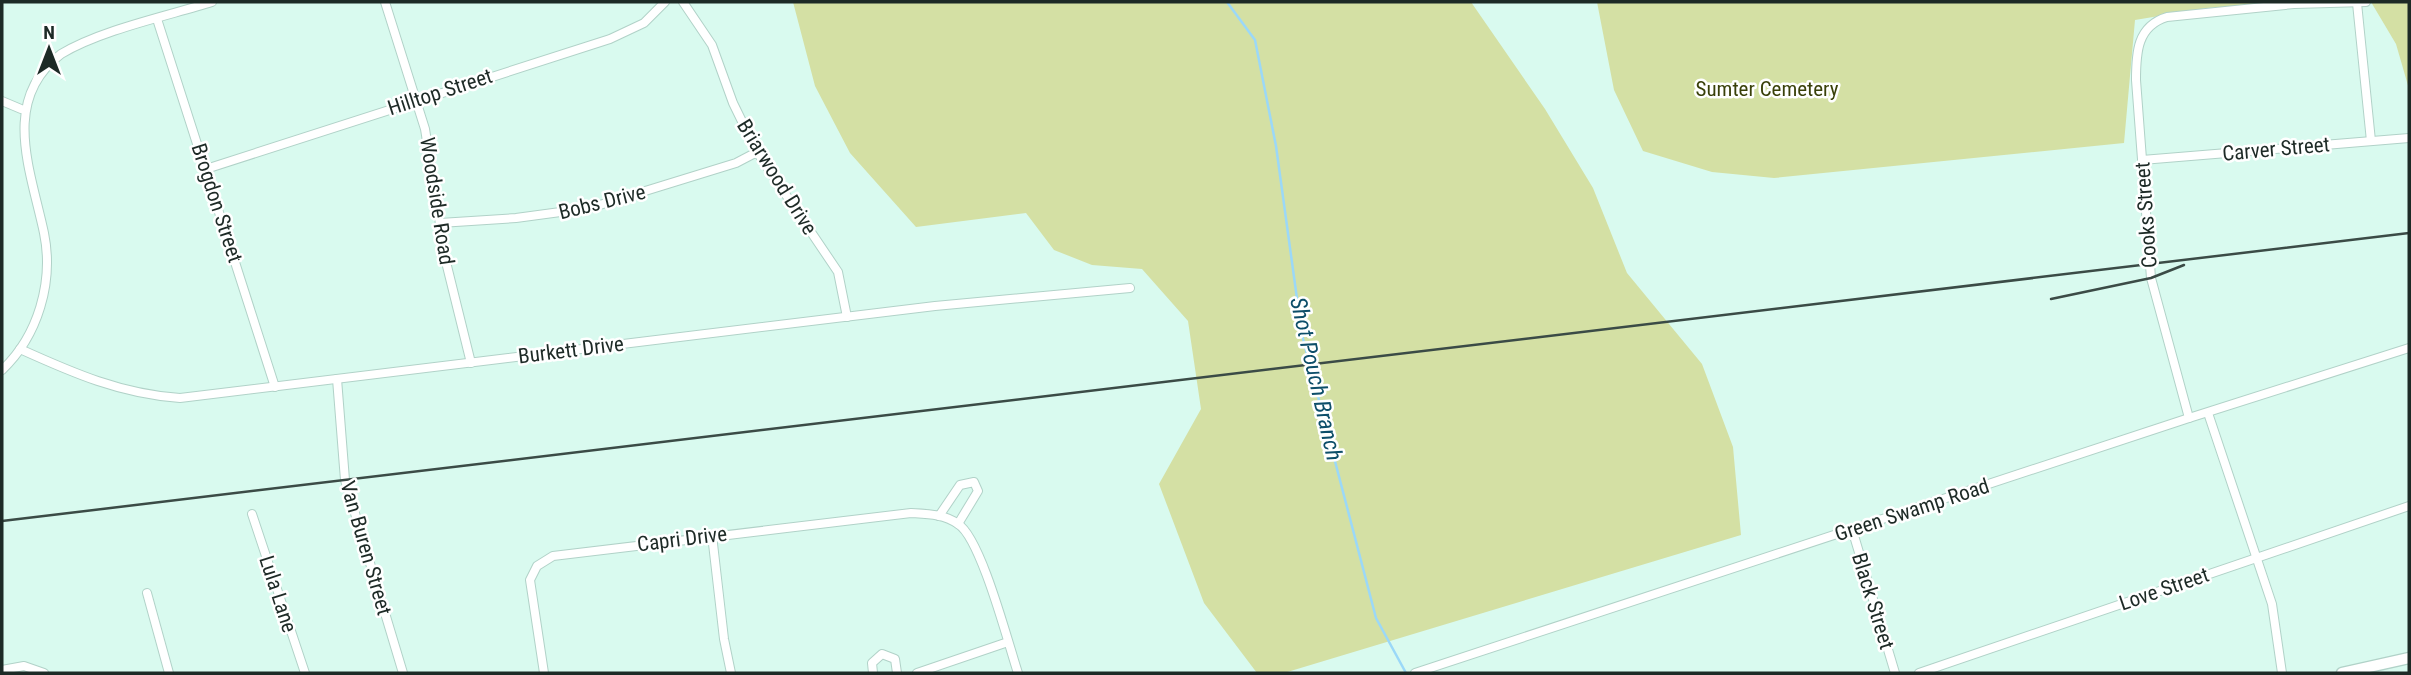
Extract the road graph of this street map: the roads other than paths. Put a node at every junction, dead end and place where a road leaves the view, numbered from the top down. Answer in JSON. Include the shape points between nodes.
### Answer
{"nodes":[{"id":1,"x":212,"y":2,"type":"edge"},
{"id":2,"x":385,"y":2,"type":"edge"},
{"id":3,"x":664,"y":2,"type":"edge"},
{"id":4,"x":683,"y":2,"type":"edge"},
{"id":5,"x":2362,"y":2,"type":"edge"},
{"id":6,"x":157,"y":19,"type":"junction"},
{"id":7,"x":416,"y":100,"type":"junction"},
{"id":8,"x":2,"y":101,"type":"edge"},
{"id":9,"x":22,"y":110,"type":"junction"},
{"id":10,"x":2409,"y":138,"type":"edge"},
{"id":11,"x":2371,"y":141,"type":"junction"},
{"id":12,"x":757,"y":152,"type":"junction"},
{"id":13,"x":2142,"y":160,"type":"junction"},
{"id":14,"x":206,"y":169,"type":"junction"},
{"id":15,"x":440,"y":223,"type":"junction"},
{"id":16,"x":1130,"y":288,"type":"dead end"},
{"id":17,"x":847,"y":317,"type":"junction"},
{"id":18,"x":2409,"y":348,"type":"edge"},
{"id":19,"x":20,"y":349,"type":"junction"},
{"id":20,"x":471,"y":363,"type":"junction"},
{"id":21,"x":2,"y":370,"type":"edge"},
{"id":22,"x":337,"y":379,"type":"junction"},
{"id":23,"x":275,"y":387,"type":"junction"},
{"id":24,"x":2208,"y":413,"type":"junction"},
{"id":25,"x":2189,"y":418,"type":"junction"},
{"id":26,"x":2409,"y":506,"type":"edge"},
{"id":27,"x":252,"y":514,"type":"dead end"},
{"id":28,"x":939,"y":516,"type":"junction"},
{"id":29,"x":958,"y":524,"type":"junction"},
{"id":30,"x":1852,"y":530,"type":"junction"},
{"id":31,"x":712,"y":536,"type":"junction"},
{"id":32,"x":2256,"y":557,"type":"junction"},
{"id":33,"x":148,"y":593,"type":"dead end"},
{"id":34,"x":1008,"y":642,"type":"junction"},
{"id":35,"x":2409,"y":658,"type":"edge"},
{"id":36,"x":2,"y":670,"type":"edge"},
{"id":37,"x":44,"y":673,"type":"edge"},
{"id":38,"x":169,"y":673,"type":"edge"},
{"id":39,"x":304,"y":673,"type":"edge"},
{"id":40,"x":403,"y":673,"type":"edge"},
{"id":41,"x":544,"y":673,"type":"edge"},
{"id":42,"x":731,"y":673,"type":"edge"},
{"id":43,"x":873,"y":673,"type":"edge"},
{"id":44,"x":900,"y":673,"type":"edge"},
{"id":45,"x":917,"y":673,"type":"edge"},
{"id":46,"x":1018,"y":673,"type":"edge"},
{"id":47,"x":1415,"y":673,"type":"edge"},
{"id":48,"x":1895,"y":673,"type":"edge"},
{"id":49,"x":1919,"y":673,"type":"edge"},
{"id":50,"x":2283,"y":673,"type":"edge"},
{"id":51,"x":2342,"y":673,"type":"edge"}],
"edges":[{"from":1,"to":6,"type":"street"},
{"from":2,"to":7,"type":"street","name":"Woodside Road"},
{"from":3,"to":7,"type":"street","name":"Hilltop Street","via":[[631,31]]},
{"from":4,"to":12,"type":"street","name":"Briarwood Drive","via":[[712,45]]},
{"from":5,"to":11,"type":"street"},
{"from":5,"to":13,"type":"street","name":"Cooks Street","via":[[2294,4],[2167,17],[2153,23],[2137,51]]},
{"from":6,"to":9,"type":"street","via":[[60,55],[38,76]]},
{"from":6,"to":14,"type":"street","name":"Brogdon Street"},
{"from":7,"to":14,"type":"street","name":"Hilltop Street"},
{"from":7,"to":15,"type":"street","name":"Woodside Road","via":[[435,175]]},
{"from":8,"to":9,"type":"street"},
{"from":9,"to":19,"type":"street","via":[[19,141],[44,233],[47,268],[38,312]]},
{"from":10,"to":11,"type":"street","name":"Carver Street"},
{"from":11,"to":13,"type":"street","name":"Carver Street"},
{"from":12,"to":15,"type":"street","name":"Bobs Drive","via":[[736,163],[590,208]]},
{"from":12,"to":17,"type":"street","name":"Briarwood Drive","via":[[834,264]]},
{"from":13,"to":25,"type":"street","name":"Cooks Street","via":[[2151,278]]},
{"from":14,"to":23,"type":"street","name":"Brogdon Street"},
{"from":15,"to":20,"type":"street","name":"Woodside Road"},
{"from":16,"to":17,"type":"street","name":"Burkett Drive"},
{"from":17,"to":20,"type":"street","name":"Burkett Drive"},
{"from":18,"to":24,"type":"street","name":"Green Swamp Road"},
{"from":19,"to":21,"type":"street"},
{"from":19,"to":23,"type":"street","name":"Burkett Drive","via":[[106,386],[153,396],[201,396]]},
{"from":20,"to":22,"type":"street","name":"Burkett Drive"},
{"from":22,"to":23,"type":"street","name":"Burkett Drive"},
{"from":22,"to":40,"type":"street","name":"Van Buren Street","via":[[345,480]]},
{"from":24,"to":25,"type":"street","name":"Green Swamp Road"},
{"from":24,"to":32,"type":"street"},
{"from":25,"to":30,"type":"street","name":"Green Swamp Road"},
{"from":26,"to":32,"type":"street","name":"Love Street"},
{"from":27,"to":39,"type":"street","name":"Lula Lane"},
{"from":28,"to":29,"type":"street","name":"Capri Drive"},
{"from":28,"to":29,"type":"street","via":[[960,485],[974,482],[978,491]]},
{"from":28,"to":31,"type":"street","name":"Capri Drive","via":[[895,514]]},
{"from":29,"to":34,"type":"street","via":[[981,562]]},
{"from":30,"to":47,"type":"street","name":"Green Swamp Road"},
{"from":30,"to":48,"type":"street","name":"Black Street"},
{"from":31,"to":41,"type":"street","name":"Capri Drive","via":[[565,553],[543,560],[530,580]]},
{"from":31,"to":42,"type":"street"},
{"from":32,"to":49,"type":"street","name":"Love Street"},
{"from":32,"to":50,"type":"street","via":[[2277,626]]},
{"from":33,"to":38,"type":"street"},
{"from":34,"to":45,"type":"street"},
{"from":34,"to":46,"type":"street"},
{"from":35,"to":51,"type":"street"},
{"from":36,"to":37,"type":"street","via":[[33,667]]},
{"from":43,"to":44,"type":"street","via":[[872,663],[882,654],[895,659]]}]}
